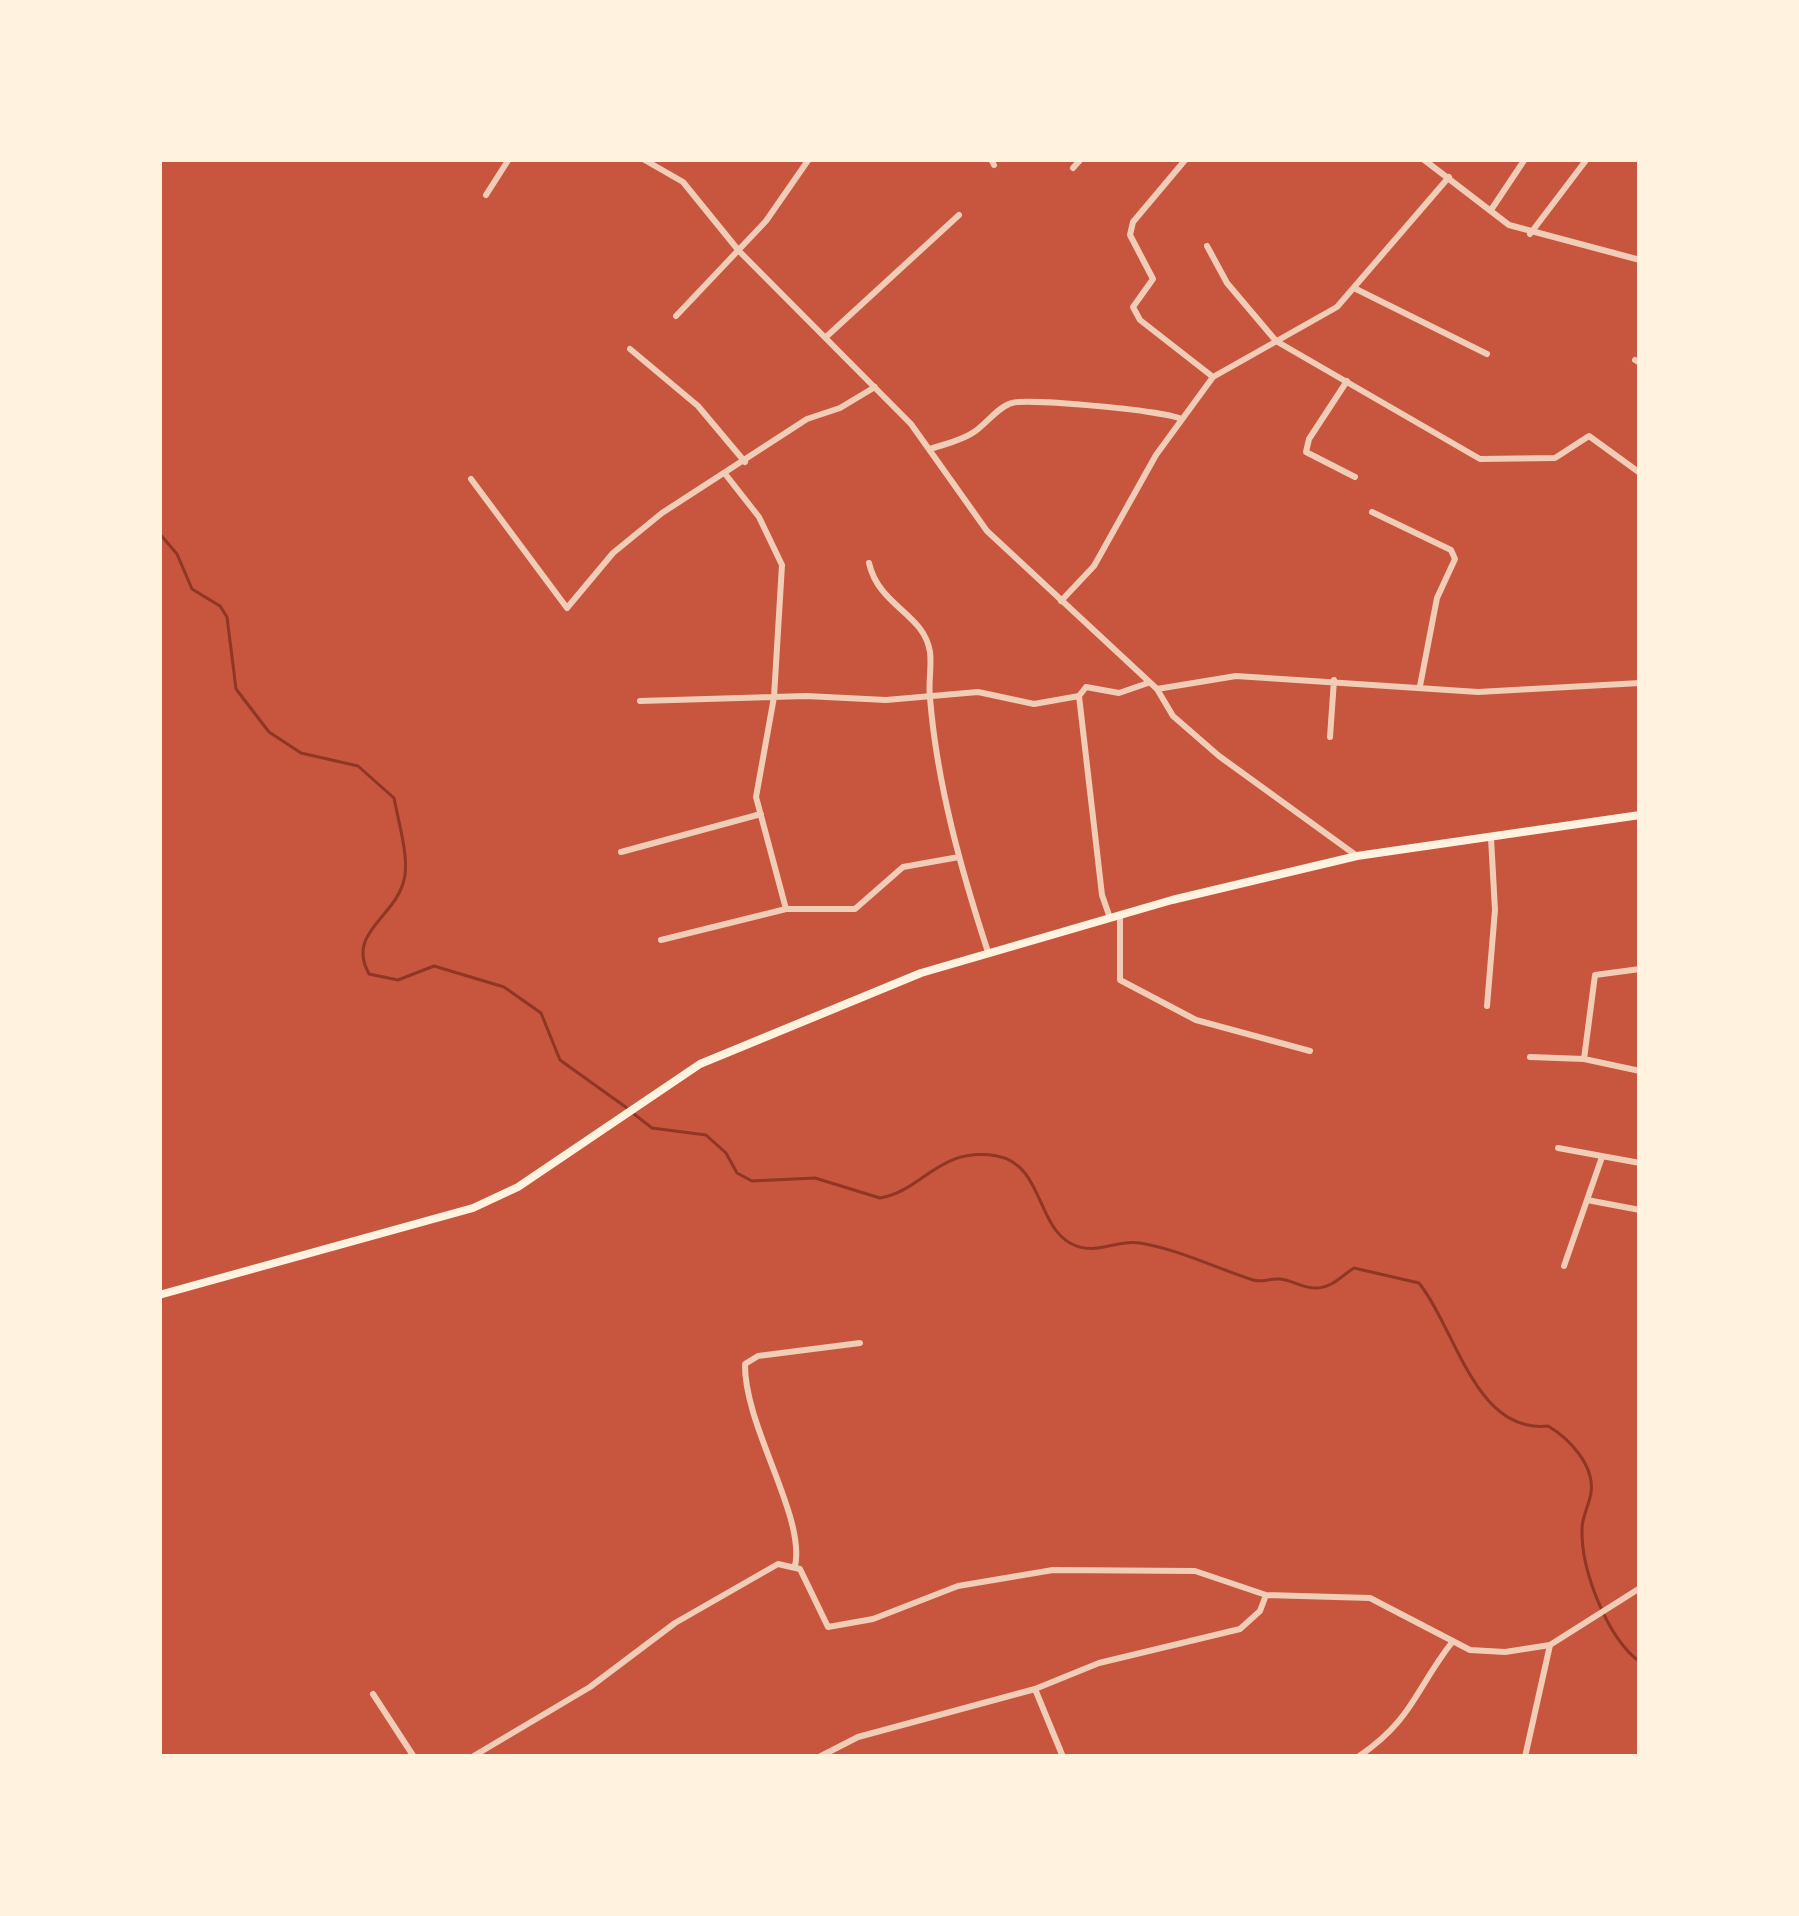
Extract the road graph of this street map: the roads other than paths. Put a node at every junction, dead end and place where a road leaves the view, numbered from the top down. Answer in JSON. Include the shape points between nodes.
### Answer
{"nodes":[{"id":1,"x":509,"y":159,"type":"edge"},
{"id":2,"x":643,"y":159,"type":"edge"},
{"id":3,"x":808,"y":159,"type":"edge"},
{"id":4,"x":1081,"y":159,"type":"edge"},
{"id":5,"x":1186,"y":159,"type":"edge"},
{"id":6,"x":1423,"y":159,"type":"edge"},
{"id":7,"x":1525,"y":159,"type":"edge"},
{"id":8,"x":1586,"y":159,"type":"edge"},
{"id":9,"x":1073,"y":168,"type":"dead end"},
{"id":10,"x":1449,"y":177,"type":"junction"},
{"id":11,"x":486,"y":195,"type":"dead end"},
{"id":12,"x":1491,"y":210,"type":"junction"},
{"id":13,"x":958,"y":215,"type":"dead end"},
{"id":14,"x":1530,"y":234,"type":"junction"},
{"id":15,"x":1207,"y":246,"type":"dead end"},
{"id":16,"x":739,"y":251,"type":"junction"},
{"id":17,"x":1640,"y":260,"type":"edge"},
{"id":18,"x":1356,"y":289,"type":"junction"},
{"id":19,"x":676,"y":316,"type":"dead end"},
{"id":20,"x":826,"y":337,"type":"junction"},
{"id":21,"x":1276,"y":341,"type":"junction"},
{"id":22,"x":631,"y":349,"type":"dead end"},
{"id":23,"x":1487,"y":354,"type":"dead end"},
{"id":24,"x":1213,"y":377,"type":"junction"},
{"id":25,"x":1346,"y":381,"type":"junction"},
{"id":26,"x":875,"y":387,"type":"junction"},
{"id":27,"x":1181,"y":419,"type":"junction"},
{"id":28,"x":929,"y":449,"type":"junction"},
{"id":29,"x":745,"y":462,"type":"junction"},
{"id":30,"x":1640,"y":473,"type":"edge"},
{"id":31,"x":726,"y":475,"type":"junction"},
{"id":32,"x":1355,"y":477,"type":"dead end"},
{"id":33,"x":471,"y":479,"type":"dead end"},
{"id":34,"x":1372,"y":512,"type":"dead end"},
{"id":35,"x":869,"y":563,"type":"dead end"},
{"id":36,"x":1061,"y":601,"type":"junction"},
{"id":37,"x":1334,"y":679,"type":"junction"},
{"id":38,"x":1148,"y":683,"type":"junction"},
{"id":39,"x":1640,"y":683,"type":"edge"},
{"id":40,"x":1420,"y":686,"type":"junction"},
{"id":41,"x":1157,"y":688,"type":"junction"},
{"id":42,"x":1079,"y":696,"type":"junction"},
{"id":43,"x":774,"y":697,"type":"junction"},
{"id":44,"x":930,"y":698,"type":"junction"},
{"id":45,"x":640,"y":701,"type":"dead end"},
{"id":46,"x":1330,"y":736,"type":"dead end"},
{"id":47,"x":761,"y":814,"type":"junction"},
{"id":48,"x":1640,"y":815,"type":"edge"},
{"id":49,"x":1491,"y":838,"type":"junction"},
{"id":50,"x":621,"y":853,"type":"dead end"},
{"id":51,"x":959,"y":856,"type":"junction"},
{"id":52,"x":1357,"y":856,"type":"junction"},
{"id":53,"x":786,"y":909,"type":"junction"},
{"id":54,"x":1115,"y":916,"type":"junction"},
{"id":55,"x":661,"y":940,"type":"dead end"},
{"id":56,"x":988,"y":952,"type":"junction"},
{"id":57,"x":1640,"y":969,"type":"edge"},
{"id":58,"x":1487,"y":1006,"type":"dead end"},
{"id":59,"x":1310,"y":1051,"type":"dead end"},
{"id":60,"x":1530,"y":1057,"type":"dead end"},
{"id":61,"x":1584,"y":1059,"type":"junction"},
{"id":62,"x":1640,"y":1071,"type":"edge"},
{"id":63,"x":1558,"y":1148,"type":"dead end"},
{"id":64,"x":1602,"y":1156,"type":"junction"},
{"id":65,"x":1640,"y":1163,"type":"edge"},
{"id":66,"x":1587,"y":1200,"type":"junction"},
{"id":67,"x":1640,"y":1210,"type":"edge"},
{"id":68,"x":1564,"y":1266,"type":"dead end"},
{"id":69,"x":159,"y":1294,"type":"edge"},
{"id":70,"x":860,"y":1343,"type":"dead end"},
{"id":71,"x":795,"y":1566,"type":"junction"},
{"id":72,"x":1640,"y":1588,"type":"edge"},
{"id":73,"x":1266,"y":1595,"type":"junction"},
{"id":74,"x":1454,"y":1641,"type":"junction"},
{"id":75,"x":1550,"y":1645,"type":"junction"},
{"id":76,"x":1035,"y":1689,"type":"junction"},
{"id":77,"x":373,"y":1694,"type":"dead end"},
{"id":78,"x":414,"y":1757,"type":"edge"},
{"id":79,"x":472,"y":1757,"type":"edge"},
{"id":80,"x":819,"y":1757,"type":"edge"},
{"id":81,"x":1063,"y":1757,"type":"edge"},
{"id":82,"x":1358,"y":1757,"type":"edge"},
{"id":83,"x":1525,"y":1757,"type":"edge"}],
"edges":[{"from":1,"to":11,"type":"street"},
{"from":2,"to":16,"type":"street","via":[[683,182]]},
{"from":3,"to":16,"type":"street"},
{"from":4,"to":9,"type":"street"},
{"from":5,"to":24,"type":"street","via":[[1133,223],[1130,235],[1154,278],[1133,307]]},
{"from":6,"to":10,"type":"street"},
{"from":7,"to":12,"type":"street"},
{"from":8,"to":14,"type":"street"},
{"from":10,"to":12,"type":"street"},
{"from":10,"to":18,"type":"street"},
{"from":12,"to":14,"type":"street"},
{"from":13,"to":20,"type":"street"},
{"from":14,"to":17,"type":"street"},
{"from":15,"to":21,"type":"street"},
{"from":16,"to":19,"type":"street"},
{"from":16,"to":20,"type":"street"},
{"from":18,"to":21,"type":"street"},
{"from":18,"to":23,"type":"street"},
{"from":20,"to":26,"type":"street"},
{"from":21,"to":24,"type":"street"},
{"from":21,"to":25,"type":"street"},
{"from":22,"to":29,"type":"street","via":[[698,406]]},
{"from":24,"to":27,"type":"street"},
{"from":25,"to":30,"type":"street","via":[[1490,463],[1555,458],[1589,436]]},
{"from":25,"to":32,"type":"street","via":[[1306,452]]},
{"from":26,"to":28,"type":"street"},
{"from":26,"to":29,"type":"street","via":[[807,419]]},
{"from":27,"to":28,"type":"street","via":[[1087,404],[1012,403],[967,437]]},
{"from":27,"to":36,"type":"street","via":[[1094,566]]},
{"from":28,"to":36,"type":"street","via":[[986,531]]},
{"from":29,"to":31,"type":"street"},
{"from":31,"to":33,"type":"street","via":[[631,536],[567,608]]},
{"from":31,"to":43,"type":"street","via":[[782,565]]},
{"from":34,"to":40,"type":"street","via":[[1455,559],[1437,598]]},
{"from":35,"to":44,"type":"street","via":[[874,586],[924,635]]},
{"from":36,"to":38,"type":"street"},
{"from":37,"to":40,"type":"street"},
{"from":37,"to":41,"type":"street","via":[[1236,676]]},
{"from":37,"to":46,"type":"street"},
{"from":38,"to":41,"type":"street"},
{"from":38,"to":42,"type":"street","via":[[1119,693],[1086,687]]},
{"from":39,"to":40,"type":"street","via":[[1478,692]]},
{"from":41,"to":52,"type":"street","via":[[1174,716],[1219,756]]},
{"from":42,"to":44,"type":"street","via":[[1034,704],[978,692]]},
{"from":42,"to":54,"type":"street","via":[[1102,895]]},
{"from":43,"to":44,"type":"street"},
{"from":43,"to":45,"type":"street"},
{"from":43,"to":47,"type":"street","via":[[757,781]]},
{"from":44,"to":51,"type":"street"},
{"from":47,"to":50,"type":"street"},
{"from":47,"to":53,"type":"street"},
{"from":48,"to":49,"type":"main road"},
{"from":49,"to":52,"type":"main road"},
{"from":49,"to":58,"type":"street"},
{"from":51,"to":53,"type":"street","via":[[903,867],[855,909]]},
{"from":51,"to":56,"type":"street"},
{"from":52,"to":54,"type":"main road"},
{"from":53,"to":55,"type":"street"},
{"from":54,"to":56,"type":"main road"},
{"from":54,"to":59,"type":"street","via":[[1120,980],[1196,1019]]},
{"from":56,"to":69,"type":"main road","via":[[700,1064],[518,1187],[473,1208]]},
{"from":57,"to":61,"type":"street","via":[[1595,975]]},
{"from":60,"to":61,"type":"street"},
{"from":61,"to":62,"type":"street"},
{"from":63,"to":64,"type":"street"},
{"from":64,"to":65,"type":"street"},
{"from":64,"to":66,"type":"street"},
{"from":66,"to":67,"type":"street"},
{"from":66,"to":68,"type":"street"},
{"from":70,"to":71,"type":"street","via":[[745,1364],[759,1441],[795,1541]]},
{"from":71,"to":73,"type":"street","via":[[828,1627],[958,1586],[1053,1570],[1195,1571]]},
{"from":71,"to":79,"type":"street","via":[[778,1564],[745,1579]]},
{"from":72,"to":75,"type":"street"},
{"from":73,"to":74,"type":"street","via":[[1370,1598]]},
{"from":73,"to":76,"type":"street","via":[[1240,1629],[1099,1663]]},
{"from":74,"to":75,"type":"street","via":[[1470,1651]]},
{"from":74,"to":82,"type":"street","via":[[1416,1705]]},
{"from":75,"to":83,"type":"street"},
{"from":76,"to":80,"type":"street","via":[[857,1737]]},
{"from":76,"to":81,"type":"street"},
{"from":77,"to":78,"type":"street"}]}
